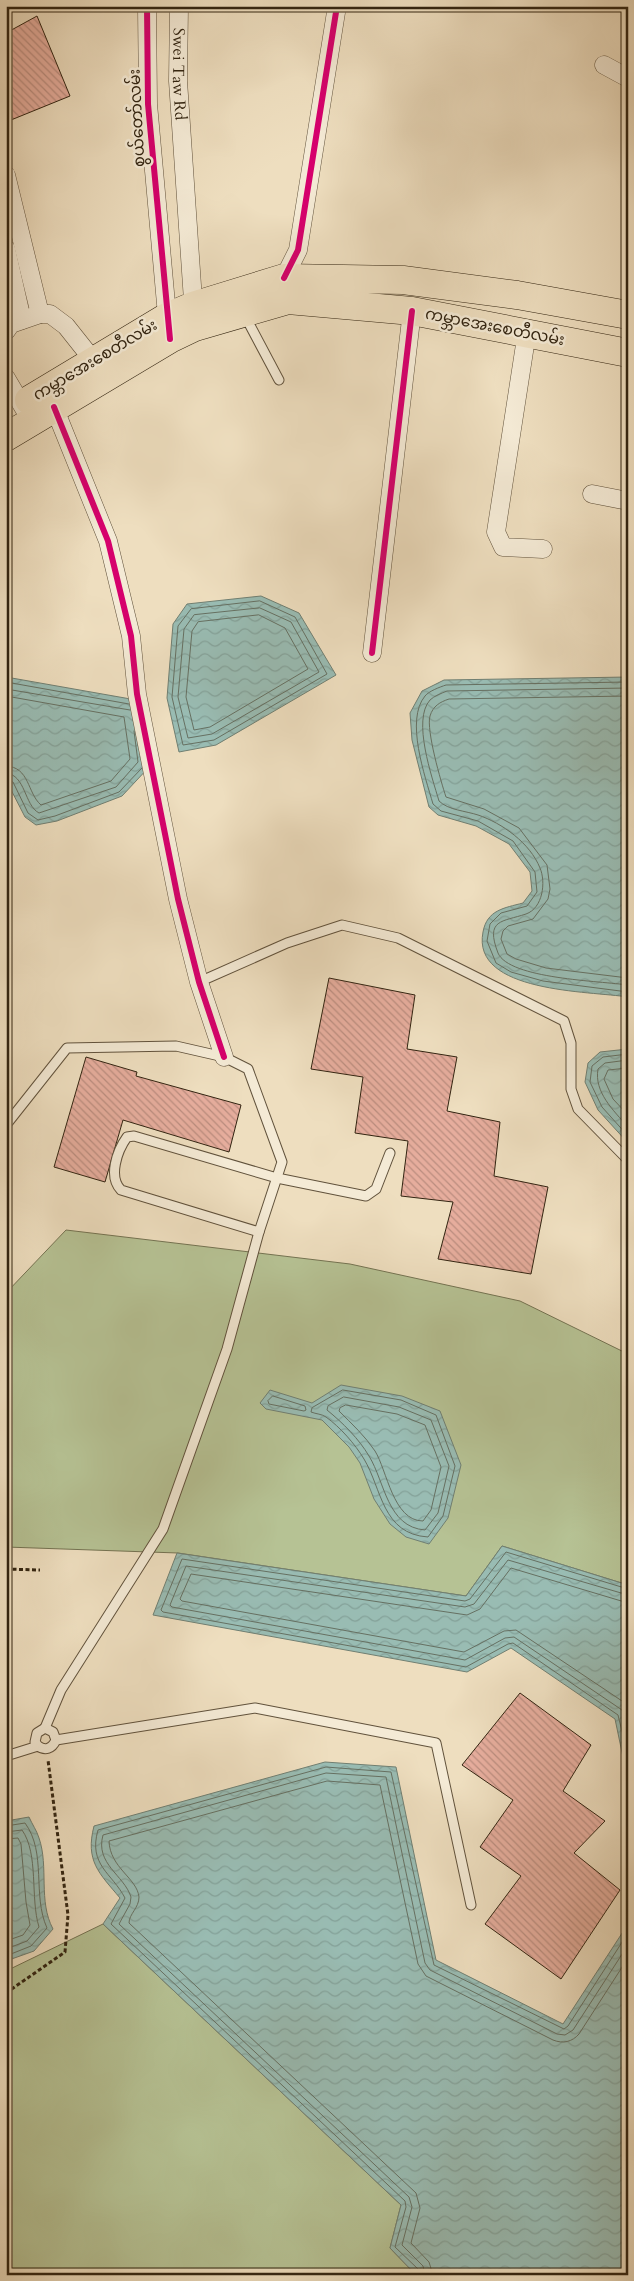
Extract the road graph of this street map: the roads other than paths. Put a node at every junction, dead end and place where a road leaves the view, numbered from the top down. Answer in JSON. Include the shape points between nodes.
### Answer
{"nodes":[{"id":1,"x":147,"y":6,"type":"edge"},
{"id":2,"x":179,"y":6,"type":"edge"},
{"id":3,"x":337,"y":6,"type":"edge"},
{"id":4,"x":604,"y":65,"type":"dead end"},
{"id":5,"x":628,"y":78,"type":"edge"},
{"id":6,"x":6,"y":175,"type":"edge"},
{"id":7,"x":6,"y":249,"type":"edge"},
{"id":8,"x":284,"y":278,"type":"junction"},
{"id":9,"x":412,"y":311,"type":"junction"},
{"id":10,"x":243,"y":313,"type":"junction"},
{"id":11,"x":40,"y":314,"type":"junction"},
{"id":12,"x":628,"y":315,"type":"edge"},
{"id":13,"x":194,"y":316,"type":"junction"},
{"id":14,"x":22,"y":320,"type":"junction"},
{"id":15,"x":168,"y":328,"type":"junction"},
{"id":16,"x":6,"y":331,"type":"edge"},
{"id":17,"x":527,"y":332,"type":"junction"},
{"id":18,"x":628,"y":352,"type":"edge"},
{"id":19,"x":93,"y":360,"type":"junction"},
{"id":20,"x":6,"y":378,"type":"edge"},
{"id":21,"x":279,"y":380,"type":"dead end"},
{"id":22,"x":54,"y":407,"type":"junction"},
{"id":23,"x":20,"y":414,"type":"edge"},
{"id":24,"x":6,"y":437,"type":"edge"},
{"id":25,"x":592,"y":494,"type":"dead end"},
{"id":26,"x":628,"y":501,"type":"edge"},
{"id":27,"x":543,"y":549,"type":"dead end"},
{"id":28,"x":372,"y":653,"type":"dead end"},
{"id":29,"x":199,"y":982,"type":"junction"},
{"id":30,"x":224,"y":1057,"type":"junction"},
{"id":31,"x":6,"y":1125,"type":"edge"},
{"id":32,"x":390,"y":1153,"type":"dead end"},
{"id":33,"x":628,"y":1160,"type":"edge"},
{"id":34,"x":277,"y":1178,"type":"junction"},
{"id":35,"x":259,"y":1232,"type":"junction"},
{"id":36,"x":45,"y":1728,"type":"junction"},
{"id":37,"x":56,"y":1740,"type":"junction"},
{"id":38,"x":42,"y":1747,"type":"junction"},
{"id":39,"x":6,"y":1756,"type":"edge"},
{"id":40,"x":471,"y":1904,"type":"dead end"}],
"edges":[{"from":1,"to":15,"type":"street","name":"စွယ်တော်လမ်း","via":[[148,104]]},
{"from":2,"to":13,"type":"street","name":"Swei Taw Rd","via":[[178,81]]},
{"from":3,"to":8,"type":"street","via":[[298,250]]},
{"from":4,"to":5,"type":"street"},
{"from":6,"to":11,"type":"street"},
{"from":7,"to":14,"type":"street"},
{"from":8,"to":12,"type":"main road","name":"ကမ္ဘာအေးစေတီလမ်း","via":[[402,280],[517,295]]},
{"from":8,"to":13,"type":"main road","name":"ကမ္ဘာအေးစေတီလမ်း"},
{"from":9,"to":10,"type":"main road","name":"ကမ္ဘာအေးစေတီလမ်း","via":[[288,300]]},
{"from":9,"to":17,"type":"main road","name":"ကမ္ဘာအေးစေတီလမ်း"},
{"from":9,"to":28,"type":"street"},
{"from":10,"to":13,"type":"main road","name":"ကမ္ဘာအေးစေတီလမ်း"},
{"from":10,"to":21,"type":"lane"},
{"from":11,"to":14,"type":"street"},
{"from":11,"to":19,"type":"street","via":[[50,314],[66,326]]},
{"from":13,"to":15,"type":"main road","name":"ကမ္ဘာအေးစေတီလမ်း"},
{"from":14,"to":16,"type":"street"},
{"from":15,"to":19,"type":"main road","name":"ကမ္ဘာအေးစေတီလမ်း"},
{"from":15,"to":22,"type":"main road","name":"ကမ္ဘာအေးစေတီလမ်း"},
{"from":17,"to":18,"type":"main road","name":"ကမ္ဘာအေးစေတီလမ်း"},
{"from":17,"to":27,"type":"street","via":[[496,532],[503,547]]},
{"from":19,"to":23,"type":"main road","name":"ကမ္ဘာအေးစေတီလမ်း"},
{"from":20,"to":23,"type":"street"},
{"from":22,"to":23,"type":"main road","name":"ကမ္ဘာအေးစေတီလမ်း"},
{"from":22,"to":29,"type":"street","via":[[108,541],[131,636],[137,694],[152,775]]},
{"from":23,"to":24,"type":"main road","name":"ကမ္ဘာအေးစေတီလမ်း"},
{"from":25,"to":26,"type":"street"},
{"from":29,"to":30,"type":"street"},
{"from":29,"to":33,"type":"lane","via":[[287,942],[342,925],[398,938],[564,1021],[571,1043],[571,1089],[578,1109]]},
{"from":30,"to":31,"type":"lane","via":[[176,1046],[67,1048]]},
{"from":30,"to":34,"type":"lane","via":[[248,1069],[282,1162]]},
{"from":32,"to":34,"type":"lane","via":[[376,1189],[366,1196]]},
{"from":34,"to":35,"type":"lane"},
{"from":34,"to":35,"type":"lane","via":[[134,1136],[128,1137],[123,1144],[113,1175],[121,1190]]},
{"from":35,"to":36,"type":"lane","via":[[227,1349],[163,1529],[61,1690]]},
{"from":36,"to":37,"type":"lane","via":[[53,1732]]},
{"from":36,"to":38,"type":"lane","via":[[36,1733],[35,1742]]},
{"from":37,"to":38,"type":"lane","via":[[51,1748]]},
{"from":37,"to":40,"type":"lane","via":[[256,1708],[436,1743]]},
{"from":38,"to":39,"type":"lane"}]}
